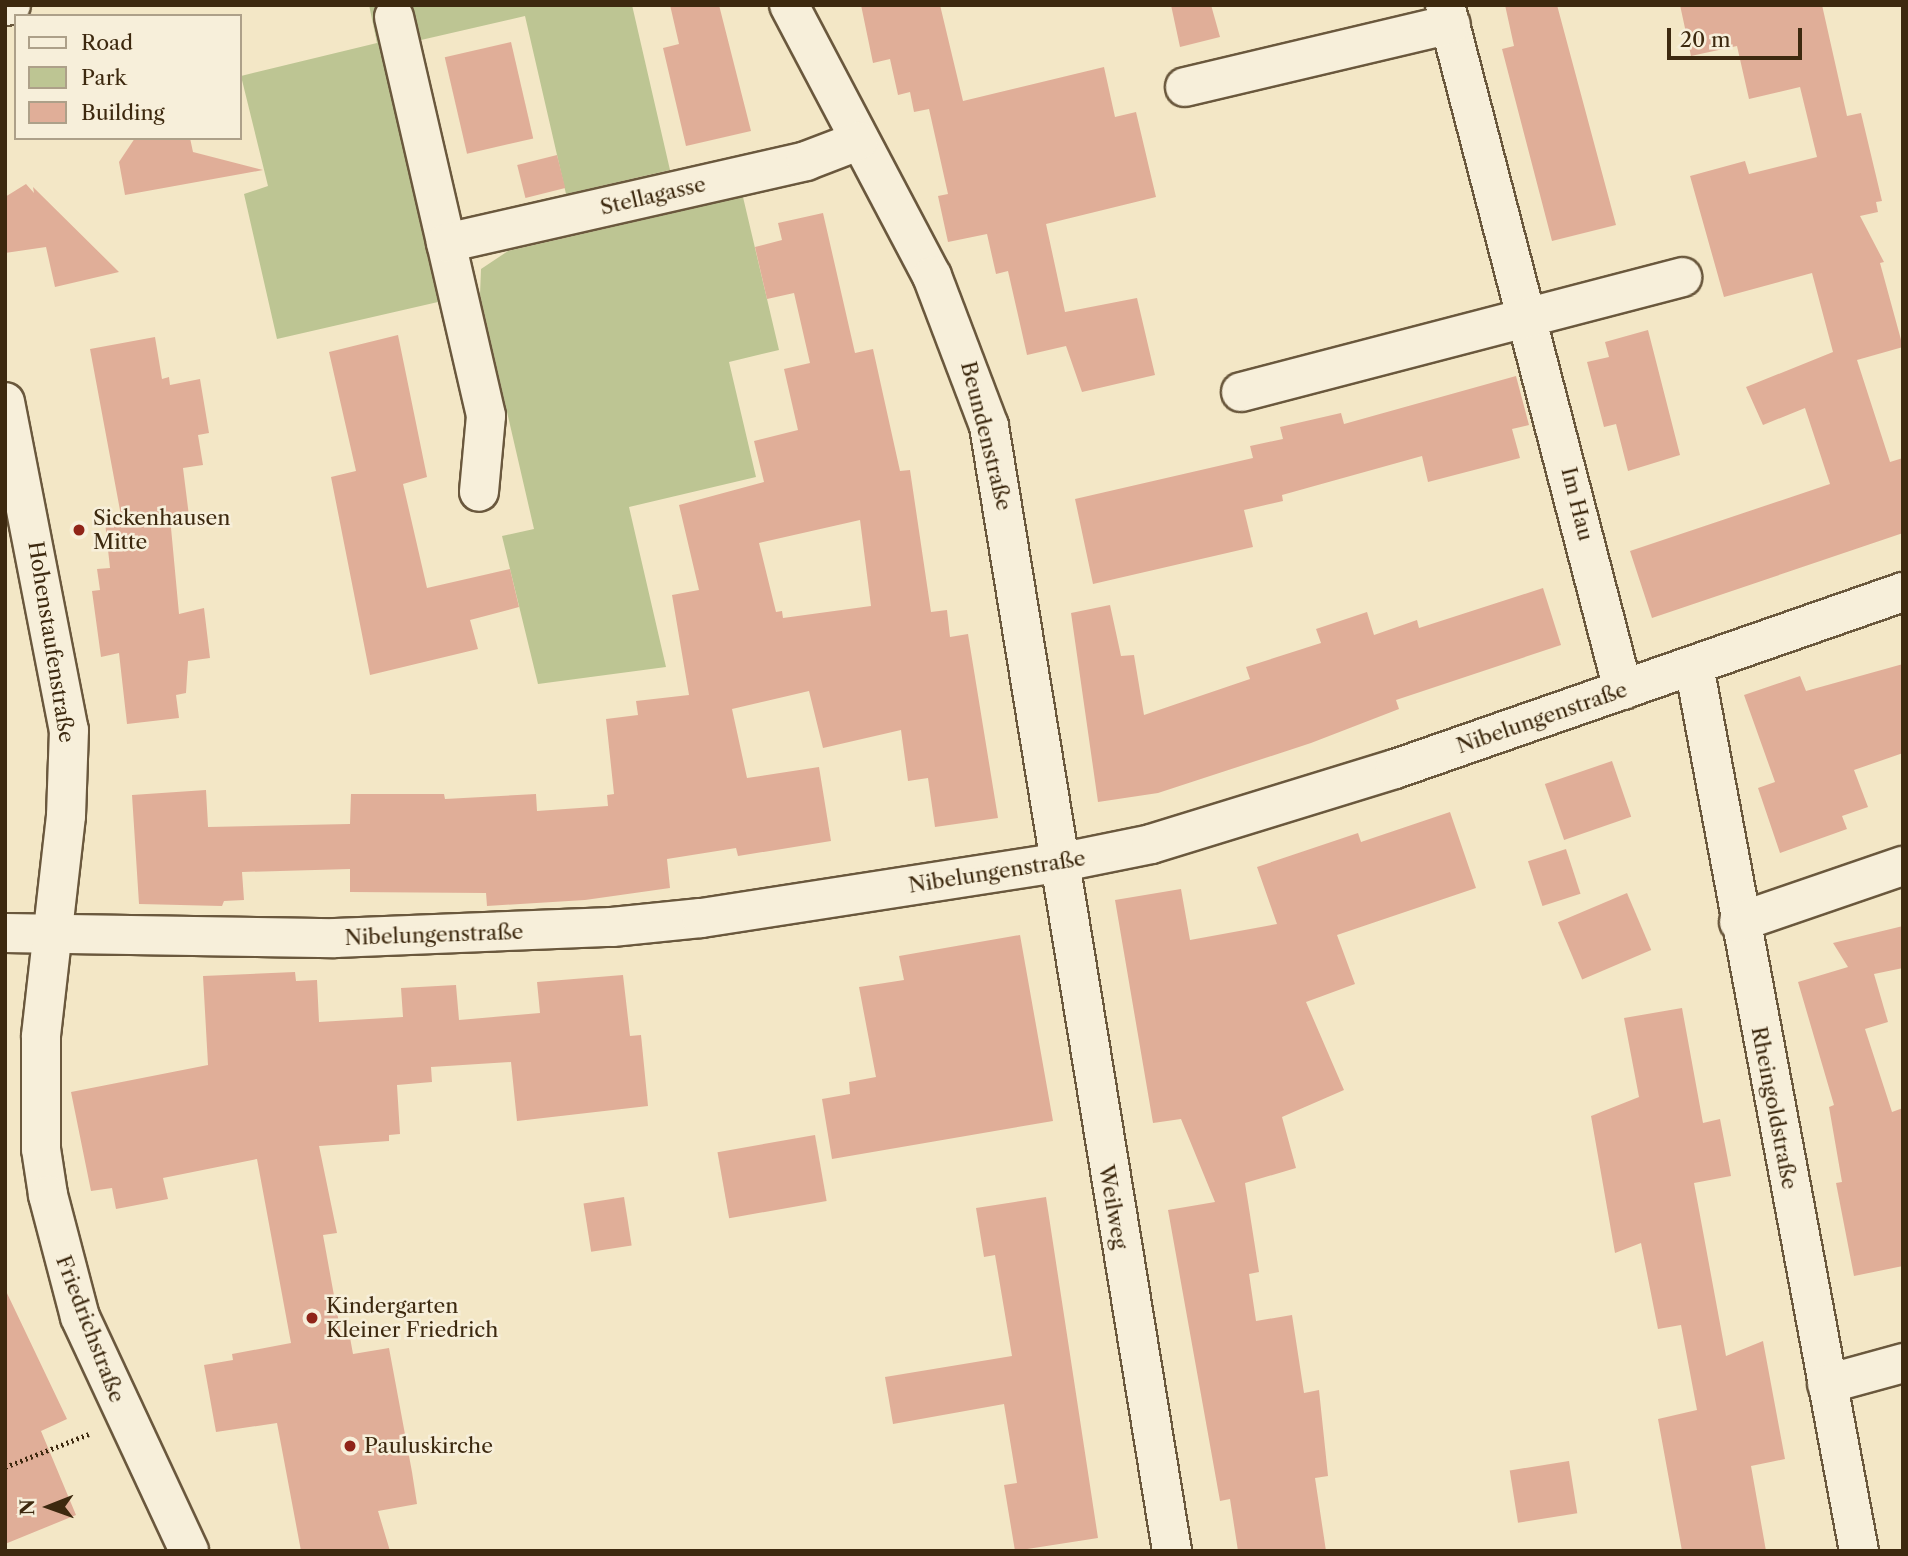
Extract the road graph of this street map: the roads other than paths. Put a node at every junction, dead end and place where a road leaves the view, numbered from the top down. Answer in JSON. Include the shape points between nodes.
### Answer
{"nodes":[{"id":1,"x":11,"y":5,"type":"edge"},
{"id":2,"x":789,"y":5,"type":"edge"},
{"id":3,"x":5,"y":6,"type":"edge"},
{"id":4,"x":1448,"y":14,"type":"edge"},
{"id":5,"x":394,"y":17,"type":"dead end"},
{"id":6,"x":1185,"y":87,"type":"dead end"},
{"id":7,"x":858,"y":141,"type":"junction"},
{"id":8,"x":446,"y":243,"type":"junction"},
{"id":9,"x":1682,"y":277,"type":"dead end"},
{"id":10,"x":1530,"y":317,"type":"junction"},
{"id":11,"x":1241,"y":393,"type":"dead end"},
{"id":12,"x":5,"y":402,"type":"edge"},
{"id":13,"x":479,"y":492,"type":"dead end"},
{"id":14,"x":1903,"y":592,"type":"edge"},
{"id":15,"x":1694,"y":666,"type":"junction"},
{"id":16,"x":1623,"y":690,"type":"junction"},
{"id":17,"x":1058,"y":863,"type":"junction"},
{"id":18,"x":1903,"y":866,"type":"edge"},
{"id":19,"x":1739,"y":922,"type":"junction"},
{"id":20,"x":52,"y":929,"type":"junction"},
{"id":21,"x":5,"y":933,"type":"edge"},
{"id":22,"x":1903,"y":1363,"type":"edge"},
{"id":23,"x":1827,"y":1384,"type":"junction"},
{"id":24,"x":189,"y":1551,"type":"edge"},
{"id":25,"x":1172,"y":1551,"type":"edge"},
{"id":26,"x":1859,"y":1551,"type":"edge"}],
"edges":[{"from":1,"to":3,"type":"street"},
{"from":2,"to":7,"type":"street","name":"Beundenstraße"},
{"from":4,"to":6,"type":"street","name":"Im Hau"},
{"from":4,"to":10,"type":"street","name":"Im Hau"},
{"from":5,"to":8,"type":"street"},
{"from":7,"to":8,"type":"street","name":"Stellagasse","via":[[806,161]]},
{"from":7,"to":17,"type":"street","name":"Beundenstraße","via":[[937,287],[989,426],[1009,526]]},
{"from":8,"to":13,"type":"street","via":[[486,416]]},
{"from":9,"to":10,"type":"street"},
{"from":10,"to":11,"type":"street"},
{"from":10,"to":16,"type":"street","name":"Im Hau"},
{"from":12,"to":20,"type":"street","name":"Hohenstaufenstraße","via":[[69,730]]},
{"from":14,"to":15,"type":"street","name":"Nibelungenstraße"},
{"from":15,"to":16,"type":"street","name":"Nibelungenstraße"},
{"from":15,"to":19,"type":"street","name":"Rheingoldstraße"},
{"from":16,"to":17,"type":"street","name":"Nibelungenstraße","via":[[1227,822]]},
{"from":17,"to":20,"type":"street","name":"Nibelungenstraße","via":[[612,927],[335,938]]},
{"from":17,"to":25,"type":"street","name":"Weilweg"},
{"from":18,"to":19,"type":"street"},
{"from":19,"to":23,"type":"street","name":"Rheingoldstraße"},
{"from":20,"to":21,"type":"street","name":"Nibelungenstraße"},
{"from":20,"to":24,"type":"street","name":"Friedrichstraße","via":[[40,1068],[44,1172],[56,1238],[80,1317]]},
{"from":22,"to":23,"type":"street"},
{"from":23,"to":26,"type":"street","name":"Rheingoldstraße"}]}
